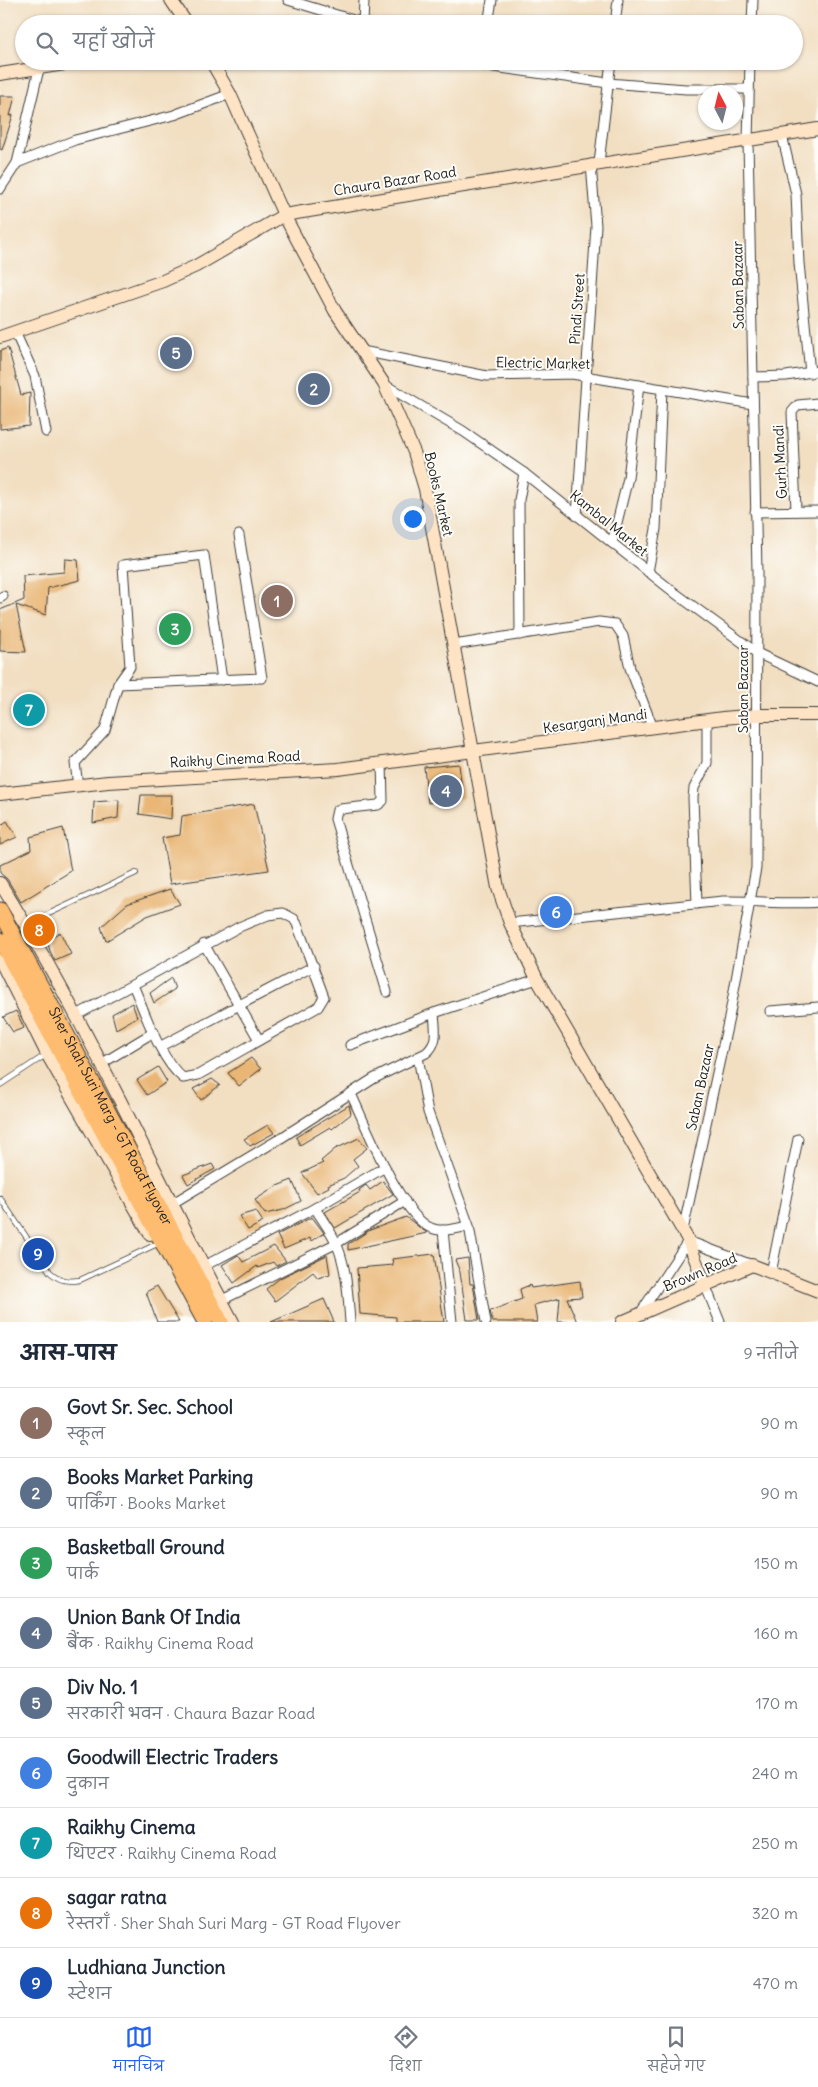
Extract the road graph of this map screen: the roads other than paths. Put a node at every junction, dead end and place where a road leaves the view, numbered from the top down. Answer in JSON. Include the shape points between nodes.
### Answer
{"nodes":[{"id":1,"x":171,"y":0,"type":"edge"},
{"id":2,"x":288,"y":0,"type":"edge"},
{"id":3,"x":364,"y":0,"type":"edge"},
{"id":4,"x":492,"y":0,"type":"edge"},
{"id":5,"x":618,"y":0,"type":"edge"},
{"id":6,"x":753,"y":0,"type":"edge"},
{"id":7,"x":181,"y":15,"type":"edge"},
{"id":8,"x":337,"y":15,"type":"edge"},
{"id":9,"x":363,"y":15,"type":"edge"},
{"id":10,"x":490,"y":15,"type":"edge"},
{"id":11,"x":616,"y":15,"type":"edge"},
{"id":12,"x":752,"y":15,"type":"edge"},
{"id":13,"x":30,"y":70,"type":"edge"},
{"id":14,"x":38,"y":70,"type":"edge"},
{"id":15,"x":216,"y":70,"type":"edge"},
{"id":16,"x":526,"y":70,"type":"edge"},
{"id":17,"x":610,"y":70,"type":"edge"},
{"id":18,"x":750,"y":70,"type":"edge"},
{"id":19,"x":0,"y":74,"type":"edge"},
{"id":20,"x":608,"y":83,"type":"junction"},
{"id":21,"x":749,"y":89,"type":"junction"},
{"id":22,"x":230,"y":94,"type":"junction"},
{"id":23,"x":818,"y":129,"type":"edge"},
{"id":24,"x":782,"y":135,"type":"junction"},
{"id":25,"x":748,"y":141,"type":"junction"},
{"id":26,"x":16,"y":163,"type":"junction"},
{"id":27,"x":595,"y":164,"type":"junction"},
{"id":28,"x":0,"y":190,"type":"edge"},
{"id":29,"x":284,"y":215,"type":"junction"},
{"id":30,"x":15,"y":332,"type":"junction"},
{"id":31,"x":0,"y":337,"type":"edge"},
{"id":32,"x":362,"y":352,"type":"junction"},
{"id":33,"x":814,"y":372,"type":"edge"},
{"id":34,"x":586,"y":376,"type":"junction"},
{"id":35,"x":753,"y":378,"type":"junction"},
{"id":36,"x":384,"y":384,"type":"junction"},
{"id":37,"x":639,"y":385,"type":"junction"},
{"id":38,"x":662,"y":389,"type":"junction"},
{"id":39,"x":753,"y":404,"type":"junction"},
{"id":40,"x":818,"y":404,"type":"edge"},
{"id":41,"x":46,"y":432,"type":"dead end"},
{"id":42,"x":524,"y":473,"type":"junction"},
{"id":43,"x":796,"y":510,"type":"junction"},
{"id":44,"x":818,"y":511,"type":"edge"},
{"id":45,"x":755,"y":512,"type":"junction"},
{"id":46,"x":577,"y":516,"type":"junction"},
{"id":47,"x":239,"y":535,"type":"dead end"},
{"id":48,"x":612,"y":543,"type":"junction"},
{"id":49,"x":648,"y":572,"type":"junction"},
{"id":50,"x":520,"y":635,"type":"junction"},
{"id":51,"x":454,"y":645,"type":"junction"},
{"id":52,"x":756,"y":653,"type":"junction"},
{"id":53,"x":222,"y":680,"type":"junction"},
{"id":54,"x":818,"y":682,"type":"edge"},
{"id":55,"x":118,"y":684,"type":"junction"},
{"id":56,"x":758,"y":715,"type":"junction"},
{"id":57,"x":818,"y":715,"type":"edge"},
{"id":58,"x":707,"y":720,"type":"junction"},
{"id":59,"x":653,"y":728,"type":"junction"},
{"id":60,"x":471,"y":751,"type":"junction"},
{"id":61,"x":382,"y":763,"type":"junction"},
{"id":62,"x":78,"y":786,"type":"junction"},
{"id":63,"x":0,"y":794,"type":"edge"},
{"id":64,"x":136,"y":873,"type":"dead end"},
{"id":65,"x":0,"y":883,"type":"edge"},
{"id":66,"x":752,"y":900,"type":"junction"},
{"id":67,"x":818,"y":902,"type":"edge"},
{"id":68,"x":697,"y":904,"type":"junction"},
{"id":69,"x":0,"y":910,"type":"edge"},
{"id":70,"x":510,"y":923,"type":"junction"},
{"id":71,"x":26,"y":925,"type":"junction"},
{"id":72,"x":0,"y":940,"type":"edge"},
{"id":73,"x":204,"y":944,"type":"junction"},
{"id":74,"x":0,"y":960,"type":"edge"},
{"id":75,"x":314,"y":966,"type":"junction"},
{"id":76,"x":537,"y":979,"type":"junction"},
{"id":77,"x":133,"y":985,"type":"junction"},
{"id":78,"x":387,"y":992,"type":"dead end"},
{"id":79,"x":239,"y":1004,"type":"junction"},
{"id":80,"x":818,"y":1007,"type":"edge"},
{"id":81,"x":770,"y":1011,"type":"dead end"},
{"id":82,"x":434,"y":1013,"type":"junction"},
{"id":83,"x":75,"y":1016,"type":"junction"},
{"id":84,"x":154,"y":1032,"type":"junction"},
{"id":85,"x":259,"y":1040,"type":"junction"},
{"id":86,"x":350,"y":1045,"type":"dead end"},
{"id":87,"x":161,"y":1046,"type":"junction"},
{"id":88,"x":47,"y":1054,"type":"junction"},
{"id":89,"x":418,"y":1057,"type":"junction"},
{"id":90,"x":101,"y":1064,"type":"junction"},
{"id":91,"x":0,"y":1085,"type":"edge"},
{"id":92,"x":351,"y":1094,"type":"junction"},
{"id":93,"x":798,"y":1140,"type":"dead end"},
{"id":94,"x":385,"y":1167,"type":"junction"},
{"id":95,"x":0,"y":1198,"type":"edge"},
{"id":96,"x":405,"y":1202,"type":"junction"},
{"id":97,"x":173,"y":1203,"type":"junction"},
{"id":98,"x":315,"y":1208,"type":"junction"},
{"id":99,"x":469,"y":1226,"type":"junction"},
{"id":100,"x":443,"y":1230,"type":"junction"},
{"id":101,"x":686,"y":1236,"type":"junction"},
{"id":102,"x":336,"y":1243,"type":"junction"},
{"id":103,"x":155,"y":1244,"type":"junction"},
{"id":104,"x":752,"y":1265,"type":"junction"},
{"id":105,"x":204,"y":1266,"type":"junction"},
{"id":106,"x":771,"y":1273,"type":"junction"},
{"id":107,"x":706,"y":1286,"type":"junction"},
{"id":108,"x":818,"y":1291,"type":"edge"},
{"id":109,"x":222,"y":1300,"type":"junction"},
{"id":110,"x":641,"y":1312,"type":"junction"},
{"id":111,"x":198,"y":1322,"type":"edge"},
{"id":112,"x":205,"y":1322,"type":"edge"},
{"id":113,"x":221,"y":1322,"type":"edge"},
{"id":114,"x":234,"y":1322,"type":"edge"},
{"id":115,"x":350,"y":1322,"type":"edge"},
{"id":116,"x":452,"y":1322,"type":"edge"},
{"id":117,"x":486,"y":1322,"type":"edge"},
{"id":118,"x":622,"y":1322,"type":"edge"},
{"id":119,"x":720,"y":1322,"type":"edge"}],
"edges":[{"from":1,"to":7,"type":"street"},
{"from":2,"to":8,"type":"street"},
{"from":3,"to":9,"type":"street"},
{"from":4,"to":10,"type":"street"},
{"from":5,"to":11,"type":"street"},
{"from":6,"to":12,"type":"street"},
{"from":13,"to":19,"type":"street"},
{"from":14,"to":26,"type":"street"},
{"from":15,"to":22,"type":"street","name":"Books Market"},
{"from":16,"to":20,"type":"street"},
{"from":17,"to":20,"type":"street","name":"Pindi Street"},
{"from":18,"to":21,"type":"street","name":"Saban Bazaar"},
{"from":20,"to":21,"type":"street","via":[[686,89]]},
{"from":20,"to":27,"type":"street","name":"Pindi Street"},
{"from":21,"to":25,"type":"street","name":"Saban Bazaar"},
{"from":22,"to":26,"type":"street","via":[[174,115],[83,138]]},
{"from":22,"to":29,"type":"street","name":"Books Market"},
{"from":23,"to":24,"type":"street","name":"Chaura Bazar Road"},
{"from":24,"to":25,"type":"street","name":"Chaura Bazar Road"},
{"from":24,"to":33,"type":"street","via":[[796,194],[799,263]]},
{"from":25,"to":27,"type":"street","name":"Chaura Bazar Road"},
{"from":25,"to":35,"type":"street","name":"Saban Bazaar"},
{"from":26,"to":28,"type":"street"},
{"from":27,"to":29,"type":"street","name":"Chaura Bazar Road"},
{"from":27,"to":34,"type":"street","name":"Pindi Street","via":[[596,226]]},
{"from":29,"to":30,"type":"street","name":"Chaura Bazar Road","via":[[180,274]]},
{"from":29,"to":32,"type":"street","name":"Books Market","via":[[335,311]]},
{"from":30,"to":31,"type":"street","name":"Chaura Bazar Road"},
{"from":30,"to":41,"type":"street","via":[[35,376]]},
{"from":32,"to":34,"type":"street","name":"Electric Market","via":[[487,376]]},
{"from":32,"to":36,"type":"street","name":"Books Market"},
{"from":33,"to":35,"type":"street"},
{"from":34,"to":37,"type":"street","name":"Electric Market"},
{"from":34,"to":46,"type":"street","name":"Pindi Street"},
{"from":35,"to":39,"type":"street","name":"Saban Bazaar"},
{"from":36,"to":42,"type":"street","name":"Kambal Market"},
{"from":36,"to":51,"type":"street","name":"Books Market","via":[[420,472]]},
{"from":37,"to":38,"type":"street","name":"Electric Market"},
{"from":37,"to":48,"type":"street","via":[[628,478]]},
{"from":38,"to":39,"type":"street","name":"Electric Market"},
{"from":38,"to":49,"type":"street","via":[[656,529]]},
{"from":39,"to":45,"type":"street","name":"Saban Bazaar"},
{"from":40,"to":43,"type":"street","name":"Gurh Mandi","via":[[798,405],[792,412]]},
{"from":42,"to":46,"type":"street","name":"Kambal Market"},
{"from":42,"to":50,"type":"street","via":[[519,500]]},
{"from":43,"to":44,"type":"street"},
{"from":43,"to":45,"type":"street"},
{"from":45,"to":52,"type":"street","name":"Saban Bazaar"},
{"from":46,"to":48,"type":"street","name":"Kambal Market"},
{"from":47,"to":53,"type":"street","via":[[262,678]]},
{"from":48,"to":49,"type":"street","name":"Kambal Market"},
{"from":49,"to":52,"type":"street","name":"Kambal Market"},
{"from":50,"to":51,"type":"street"},
{"from":50,"to":59,"type":"street","via":[[599,622],[615,624]]},
{"from":51,"to":60,"type":"street","name":"Books Market"},
{"from":52,"to":54,"type":"street","name":"Kambal Market"},
{"from":52,"to":56,"type":"street","name":"Saban Bazaar"},
{"from":53,"to":55,"type":"street"},
{"from":53,"to":55,"type":"street","via":[[204,556],[123,565],[130,667]]},
{"from":55,"to":62,"type":"street","via":[[106,730],[75,763]]},
{"from":56,"to":57,"type":"street","name":"Kesarganj Mandi"},
{"from":56,"to":58,"type":"street","name":"Kesarganj Mandi"},
{"from":56,"to":66,"type":"street","name":"Saban Bazaar","via":[[756,868]]},
{"from":58,"to":59,"type":"street","name":"Kesarganj Mandi"},
{"from":58,"to":68,"type":"street","via":[[706,763],[694,788],[693,798]]},
{"from":59,"to":60,"type":"street","name":"Kesarganj Mandi"},
{"from":60,"to":61,"type":"street","name":"Raikhy Cinema Road"},
{"from":60,"to":70,"type":"street","name":"Books Market","via":[[498,888]]},
{"from":61,"to":62,"type":"street","name":"Raikhy Cinema Road","via":[[338,769],[152,778]]},
{"from":61,"to":78,"type":"street","via":[[383,801],[378,805],[337,810],[335,819]]},
{"from":62,"to":63,"type":"street","name":"Raikhy Cinema Road"},
{"from":64,"to":71,"type":"lane"},
{"from":65,"to":71,"type":"street"},
{"from":66,"to":67,"type":"street","via":[[790,904]]},
{"from":66,"to":68,"type":"street"},
{"from":66,"to":101,"type":"street","name":"Saban Bazaar"},
{"from":68,"to":70,"type":"street"},
{"from":69,"to":113,"type":"main road","name":"Sher Shah Suri Marg - GT Road Flyover"},
{"from":70,"to":76,"type":"street","name":"Books Market"},
{"from":71,"to":83,"type":"street"},
{"from":72,"to":112,"type":"main road","name":"Sher Shah Suri Marg - GT Road Flyover"},
{"from":73,"to":75,"type":"street","via":[[268,915],[283,913],[294,918]]},
{"from":73,"to":77,"type":"street"},
{"from":73,"to":79,"type":"street"},
{"from":74,"to":88,"type":"street"},
{"from":75,"to":79,"type":"street"},
{"from":75,"to":85,"type":"street","via":[[324,992],[322,1003]]},
{"from":76,"to":82,"type":"street"},
{"from":76,"to":101,"type":"street","name":"Books Market"},
{"from":77,"to":83,"type":"street"},
{"from":77,"to":84,"type":"street"},
{"from":79,"to":85,"type":"street"},
{"from":79,"to":87,"type":"street"},
{"from":80,"to":81,"type":"street"},
{"from":82,"to":86,"type":"street"},
{"from":82,"to":89,"type":"street","via":[[434,1044]]},
{"from":83,"to":90,"type":"street"},
{"from":84,"to":87,"type":"street"},
{"from":84,"to":90,"type":"street"},
{"from":85,"to":87,"type":"street","via":[[190,1078],[183,1078],[174,1070]]},
{"from":88,"to":91,"type":"lane"},
{"from":88,"to":103,"type":"street"},
{"from":89,"to":92,"type":"street"},
{"from":89,"to":99,"type":"street","via":[[428,1112]]},
{"from":90,"to":97,"type":"street"},
{"from":92,"to":94,"type":"street"},
{"from":92,"to":97,"type":"street"},
{"from":93,"to":106,"type":"street"},
{"from":94,"to":96,"type":"street"},
{"from":94,"to":98,"type":"street"},
{"from":95,"to":103,"type":"lane","via":[[58,1279],[80,1280]]},
{"from":96,"to":100,"type":"street","via":[[421,1222],[430,1228]]},
{"from":96,"to":102,"type":"street"},
{"from":97,"to":105,"type":"street"},
{"from":98,"to":102,"type":"street"},
{"from":98,"to":105,"type":"street"},
{"from":99,"to":100,"type":"street"},
{"from":99,"to":117,"type":"street"},
{"from":100,"to":116,"type":"street"},
{"from":101,"to":104,"type":"street"},
{"from":101,"to":107,"type":"street","name":"Books Market"},
{"from":101,"to":110,"type":"street"},
{"from":102,"to":109,"type":"street"},
{"from":102,"to":115,"type":"street","via":[[344,1269]]},
{"from":103,"to":111,"type":"street"},
{"from":104,"to":106,"type":"street","name":"Brown Road"},
{"from":104,"to":107,"type":"street","name":"Brown Road"},
{"from":105,"to":109,"type":"street"},
{"from":106,"to":108,"type":"street","name":"Brown Road"},
{"from":107,"to":110,"type":"street","name":"Brown Road"},
{"from":107,"to":119,"type":"street"},
{"from":109,"to":114,"type":"street"},
{"from":110,"to":118,"type":"street","name":"Brown Road"}]}
